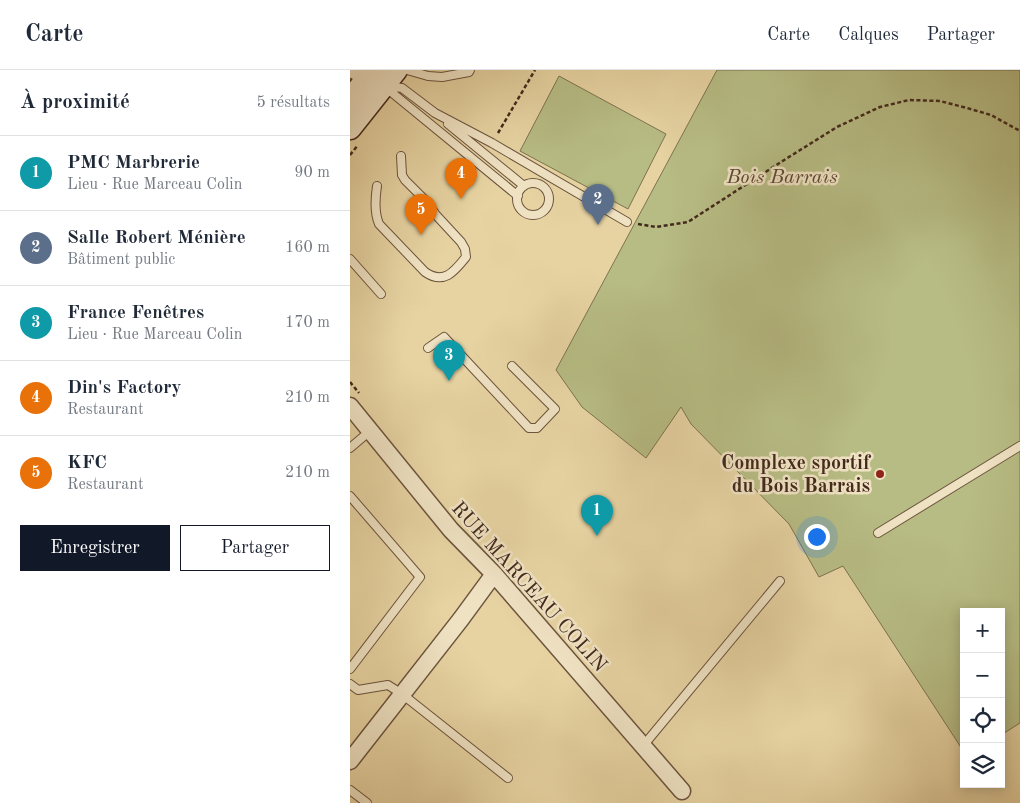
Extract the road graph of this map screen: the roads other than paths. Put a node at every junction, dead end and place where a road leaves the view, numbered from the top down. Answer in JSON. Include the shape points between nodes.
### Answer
{"nodes":[{"id":1,"x":407,"y":70,"type":"edge"},
{"id":2,"x":470,"y":70,"type":"edge"},
{"id":3,"x":375,"y":75,"type":"edge"},
{"id":4,"x":350,"y":100,"type":"edge"},
{"id":5,"x":435,"y":113,"type":"junction"},
{"id":6,"x":350,"y":128,"type":"edge"},
{"id":7,"x":401,"y":156,"type":"dead end"},
{"id":8,"x":377,"y":186,"type":"dead end"},
{"id":9,"x":524,"y":186,"type":"junction"},
{"id":10,"x":518,"y":196,"type":"junction"},
{"id":11,"x":627,"y":222,"type":"road end"},
{"id":12,"x":350,"y":259,"type":"edge"},
{"id":13,"x":381,"y":294,"type":"dead end"},
{"id":14,"x":428,"y":348,"type":"dead end"},
{"id":15,"x":512,"y":366,"type":"dead end"},
{"id":16,"x":350,"y":406,"type":"edge"},
{"id":17,"x":370,"y":431,"type":"junction"},
{"id":18,"x":1020,"y":446,"type":"edge"},
{"id":19,"x":350,"y":448,"type":"edge"},
{"id":20,"x":350,"y":496,"type":"edge"},
{"id":21,"x":878,"y":533,"type":"dead end"},
{"id":22,"x":494,"y":574,"type":"junction"},
{"id":23,"x":780,"y":581,"type":"dead end"},
{"id":24,"x":350,"y":669,"type":"edge"},
{"id":25,"x":350,"y":684,"type":"edge"},
{"id":26,"x":402,"y":694,"type":"junction"},
{"id":27,"x":643,"y":746,"type":"junction"},
{"id":28,"x":350,"y":761,"type":"edge"},
{"id":29,"x":508,"y":778,"type":"dead end"},
{"id":30,"x":350,"y":790,"type":"edge"},
{"id":31,"x":682,"y":792,"type":"dead end"},
{"id":32,"x":367,"y":803,"type":"edge"}],
"edges":[{"from":1,"to":2,"type":"lane","via":[[442,77]]},
{"from":3,"to":4,"type":"main road"},
{"from":3,"to":5,"type":"lane","via":[[402,88]]},
{"from":3,"to":6,"type":"main road"},
{"from":3,"to":10,"type":"lane"},
{"from":5,"to":9,"type":"lane"},
{"from":5,"to":11,"type":"lane"},
{"from":7,"to":8,"type":"lane","via":[[405,180],[465,249],[466,256],[448,276],[438,278],[424,272],[379,224],[376,217]]},
{"from":9,"to":10,"type":"lane"},
{"from":9,"to":10,"type":"lane","via":[[539,184],[546,191],[549,201],[545,210],[531,215],[526,213],[519,206]]},
{"from":12,"to":13,"type":"lane"},
{"from":14,"to":15,"type":"lane","via":[[444,337],[529,428],[537,428],[555,409]]},
{"from":16,"to":17,"type":"street","name":"RUE MARCEAU COLIN"},
{"from":17,"to":19,"type":"lane"},
{"from":17,"to":22,"type":"street","name":"RUE MARCEAU COLIN","via":[[451,530]]},
{"from":18,"to":21,"type":"lane"},
{"from":20,"to":24,"type":"lane","via":[[420,577]]},
{"from":22,"to":26,"type":"street"},
{"from":22,"to":27,"type":"street","name":"RUE MARCEAU COLIN"},
{"from":23,"to":27,"type":"lane"},
{"from":25,"to":26,"type":"lane","via":[[358,690],[388,685]]},
{"from":26,"to":28,"type":"street"},
{"from":26,"to":29,"type":"lane"},
{"from":27,"to":31,"type":"street","name":"RUE MARCEAU COLIN"},
{"from":30,"to":32,"type":"lane"}]}
